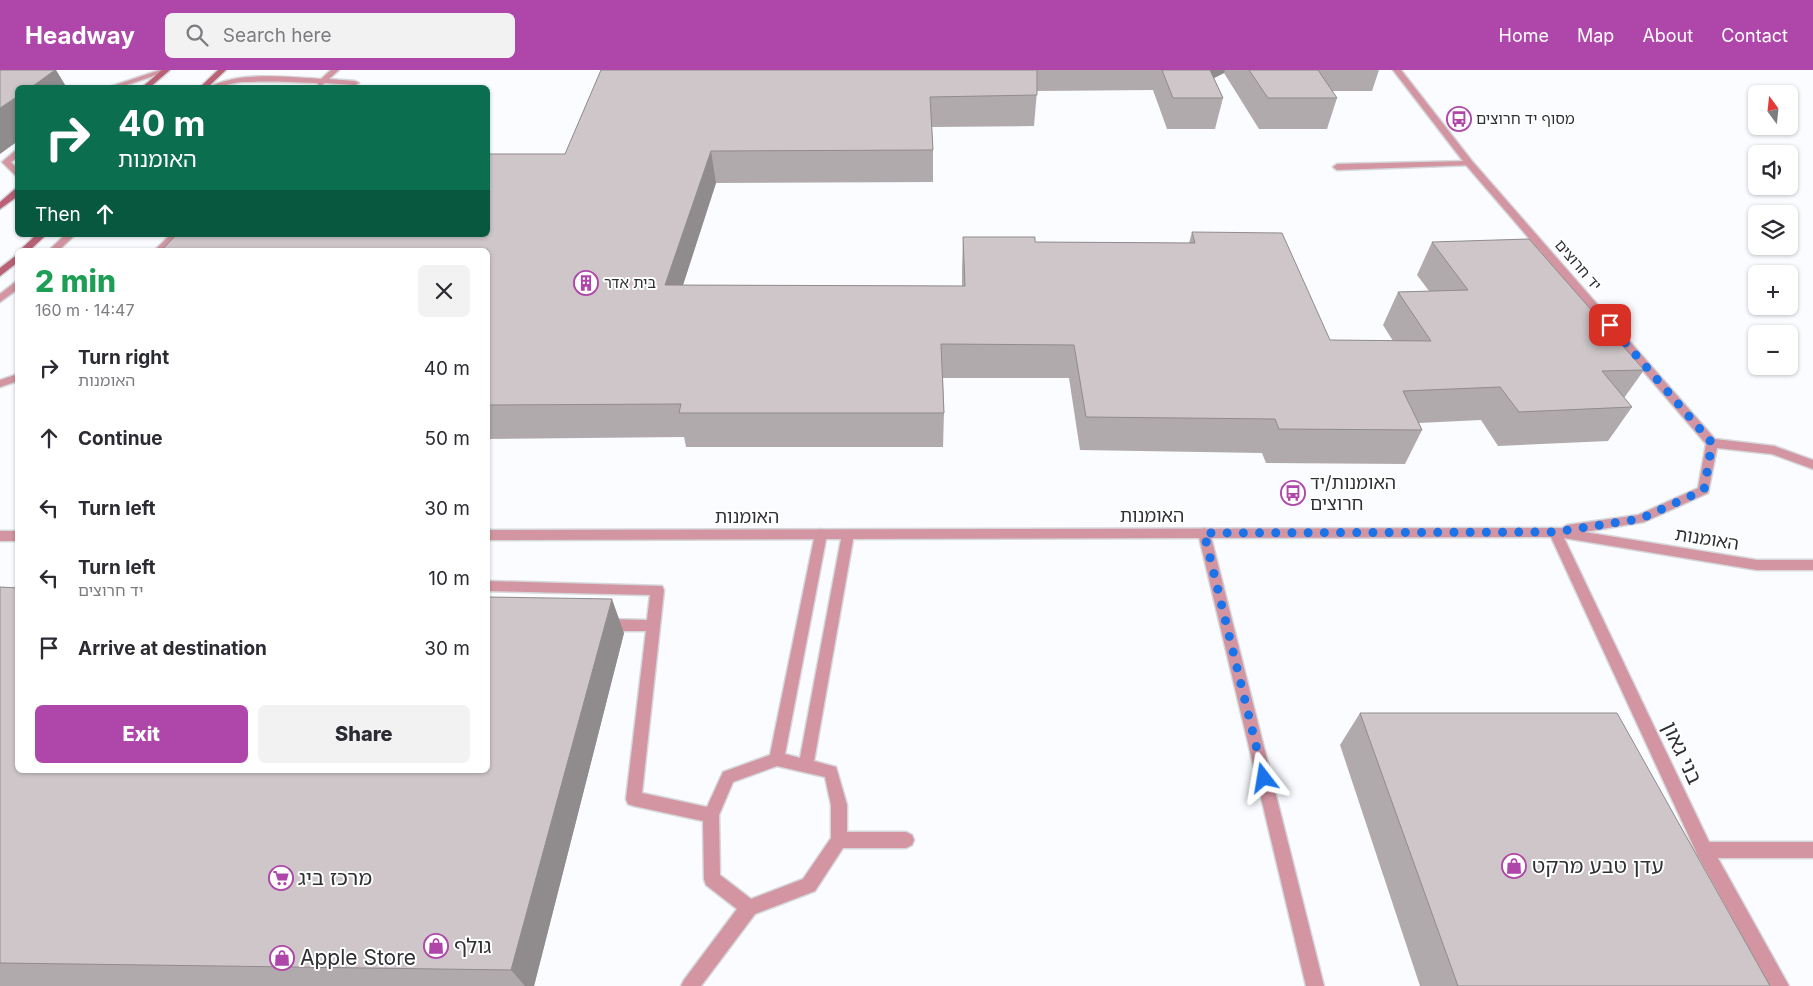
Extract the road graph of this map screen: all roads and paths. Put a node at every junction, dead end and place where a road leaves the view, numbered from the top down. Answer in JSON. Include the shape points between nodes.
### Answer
{"nodes":[{"id":1,"x":222,"y":70,"type":"edge"},
{"id":2,"x":295,"y":70,"type":"edge"},
{"id":3,"x":335,"y":70,"type":"edge"},
{"id":4,"x":1397,"y":70,"type":"edge"},
{"id":5,"x":165,"y":71,"type":"edge"},
{"id":6,"x":285,"y":79,"type":"junction"},
{"id":7,"x":355,"y":83,"type":"dead end"},
{"id":8,"x":320,"y":84,"type":"edge"},
{"id":9,"x":118,"y":85,"type":"edge"},
{"id":10,"x":148,"y":85,"type":"edge"},
{"id":11,"x":205,"y":85,"type":"edge"},
{"id":12,"x":222,"y":85,"type":"edge"},
{"id":13,"x":278,"y":85,"type":"edge"},
{"id":14,"x":15,"y":155,"type":"edge"},
{"id":15,"x":1470,"y":164,"type":"junction"},
{"id":16,"x":1336,"y":167,"type":"dead end"},
{"id":17,"x":15,"y":172,"type":"edge"},
{"id":18,"x":15,"y":194,"type":"edge"},
{"id":19,"x":0,"y":206,"type":"edge"},
{"id":20,"x":39,"y":237,"type":"edge"},
{"id":21,"x":68,"y":237,"type":"edge"},
{"id":22,"x":173,"y":237,"type":"edge"},
{"id":23,"x":27,"y":248,"type":"edge"},
{"id":24,"x":56,"y":248,"type":"edge"},
{"id":25,"x":162,"y":248,"type":"edge"},
{"id":26,"x":15,"y":259,"type":"edge"},
{"id":27,"x":0,"y":273,"type":"edge"},
{"id":28,"x":15,"y":286,"type":"edge"},
{"id":29,"x":0,"y":299,"type":"edge"},
{"id":30,"x":15,"y":378,"type":"edge"},
{"id":31,"x":0,"y":384,"type":"edge"},
{"id":32,"x":1712,"y":443,"type":"junction"},
{"id":33,"x":1813,"y":465,"type":"edge"},
{"id":34,"x":1555,"y":532,"type":"junction"},
{"id":35,"x":1204,"y":533,"type":"junction"},
{"id":36,"x":821,"y":534,"type":"junction"},
{"id":37,"x":848,"y":534,"type":"junction"},
{"id":38,"x":490,"y":535,"type":"edge"},
{"id":39,"x":0,"y":536,"type":"edge"},
{"id":40,"x":15,"y":536,"type":"edge"},
{"id":41,"x":1813,"y":565,"type":"edge"},
{"id":42,"x":490,"y":586,"type":"edge"},
{"id":43,"x":595,"y":625,"type":"edge"},
{"id":44,"x":653,"y":626,"type":"junction"},
{"id":45,"x":777,"y":759,"type":"junction"},
{"id":46,"x":806,"y":766,"type":"junction"},
{"id":47,"x":711,"y":815,"type":"junction"},
{"id":48,"x":839,"y":840,"type":"junction"},
{"id":49,"x":906,"y":840,"type":"dead end"},
{"id":50,"x":1704,"y":850,"type":"junction"},
{"id":51,"x":1813,"y":850,"type":"edge"},
{"id":52,"x":749,"y":908,"type":"junction"},
{"id":53,"x":690,"y":986,"type":"edge"},
{"id":54,"x":1316,"y":986,"type":"edge"},
{"id":55,"x":1780,"y":986,"type":"edge"}],
"edges":[{"from":1,"to":11,"type":"street"},
{"from":2,"to":6,"type":"street"},
{"from":3,"to":8,"type":"street"},
{"from":4,"to":15,"type":"street","name":"יד חרוצים"},
{"from":5,"to":9,"type":"street"},
{"from":5,"to":10,"type":"street"},
{"from":6,"to":8,"type":"street"},
{"from":6,"to":12,"type":"street","via":[[239,80]]},
{"from":6,"to":13,"type":"street"},
{"from":7,"to":8,"type":"street"},
{"from":14,"to":17,"type":"street","via":[[6,162]]},
{"from":15,"to":16,"type":"street"},
{"from":15,"to":32,"type":"street","name":"יד חרוצים"},
{"from":18,"to":19,"type":"street"},
{"from":20,"to":23,"type":"street"},
{"from":21,"to":24,"type":"street"},
{"from":22,"to":25,"type":"street"},
{"from":26,"to":27,"type":"street"},
{"from":28,"to":29,"type":"street"},
{"from":30,"to":31,"type":"street"},
{"from":32,"to":33,"type":"street","via":[[1774,450]]},
{"from":32,"to":34,"type":"street","via":[[1704,490],[1640,519]]},
{"from":34,"to":35,"type":"street","name":"האומנות"},
{"from":34,"to":41,"type":"street","name":"האומנות","via":[[1757,565]]},
{"from":34,"to":50,"type":"street","name":"בני גאון"},
{"from":35,"to":37,"type":"street","name":"האומנות"},
{"from":35,"to":54,"type":"street"},
{"from":36,"to":37,"type":"street","name":"האומנות"},
{"from":36,"to":38,"type":"street","name":"האומנות"},
{"from":36,"to":45,"type":"street"},
{"from":37,"to":46,"type":"street"},
{"from":39,"to":40,"type":"street"},
{"from":42,"to":44,"type":"street","via":[[656,590]]},
{"from":43,"to":44,"type":"street"},
{"from":44,"to":47,"type":"street","via":[[634,799]]},
{"from":45,"to":46,"type":"street"},
{"from":45,"to":47,"type":"street","via":[[728,777]]},
{"from":46,"to":48,"type":"street","via":[[831,772],[839,805]]},
{"from":47,"to":52,"type":"street","via":[[712,879]]},
{"from":48,"to":49,"type":"street"},
{"from":48,"to":52,"type":"street","via":[[809,885]]},
{"from":50,"to":51,"type":"street"},
{"from":50,"to":55,"type":"street","name":"בני גאון"},
{"from":52,"to":53,"type":"street"}]}
